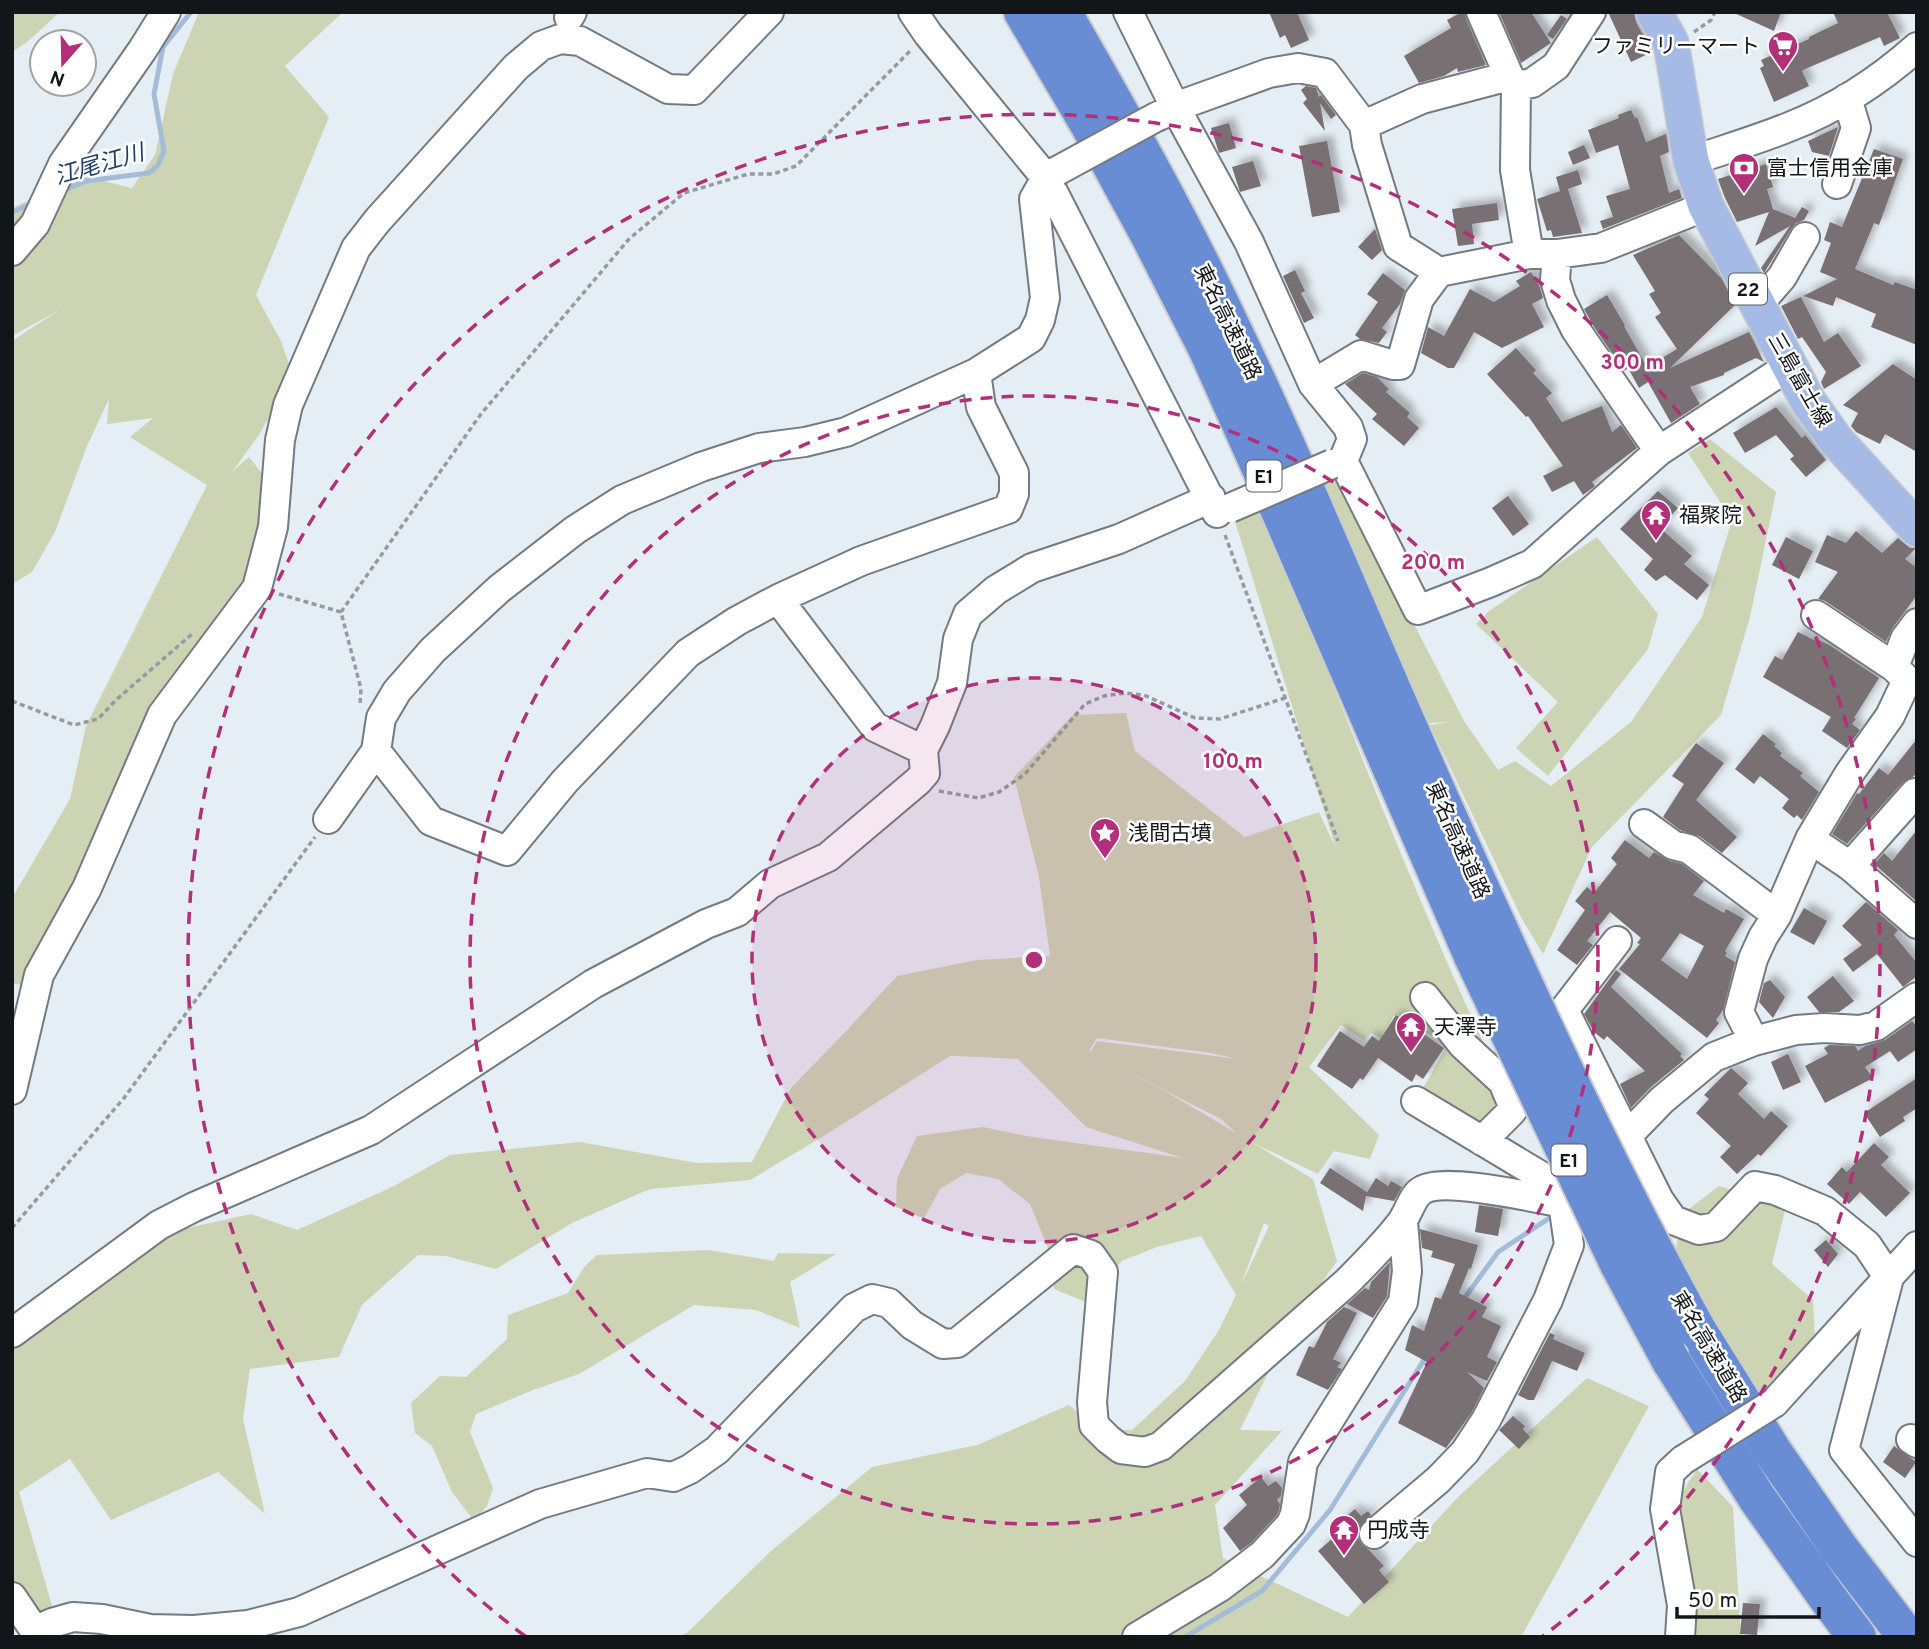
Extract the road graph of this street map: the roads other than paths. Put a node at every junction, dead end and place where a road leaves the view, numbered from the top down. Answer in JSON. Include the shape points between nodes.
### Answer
{"nodes":[{"id":1,"x":166,"y":12,"type":"edge"},
{"id":2,"x":769,"y":12,"type":"edge"},
{"id":3,"x":1023,"y":12,"type":"edge"},
{"id":4,"x":1062,"y":12,"type":"edge"},
{"id":5,"x":1128,"y":12,"type":"edge"},
{"id":6,"x":1481,"y":12,"type":"edge"},
{"id":7,"x":1591,"y":12,"type":"edge"},
{"id":8,"x":1654,"y":12,"type":"edge"},
{"id":9,"x":920,"y":23,"type":"edge"},
{"id":10,"x":1917,"y":47,"type":"edge"},
{"id":11,"x":1513,"y":81,"type":"junction"},
{"id":12,"x":1847,"y":98,"type":"junction"},
{"id":13,"x":1167,"y":112,"type":"junction"},
{"id":14,"x":1364,"y":125,"type":"junction"},
{"id":15,"x":1691,"y":161,"type":"junction"},
{"id":16,"x":1052,"y":175,"type":"junction"},
{"id":17,"x":1837,"y":184,"type":"dead end"},
{"id":18,"x":1706,"y":206,"type":"junction"},
{"id":19,"x":1805,"y":237,"type":"dead end"},
{"id":20,"x":12,"y":251,"type":"edge"},
{"id":21,"x":1543,"y":254,"type":"junction"},
{"id":22,"x":1438,"y":272,"type":"junction"},
{"id":23,"x":1757,"y":306,"type":"junction"},
{"id":24,"x":1789,"y":366,"type":"junction"},
{"id":25,"x":976,"y":373,"type":"junction"},
{"id":26,"x":1313,"y":384,"type":"junction"},
{"id":27,"x":1659,"y":451,"type":"junction"},
{"id":28,"x":1337,"y":462,"type":"junction"},
{"id":29,"x":1219,"y":506,"type":"junction"},
{"id":30,"x":1917,"y":529,"type":"edge"},
{"id":31,"x":778,"y":599,"type":"junction"},
{"id":32,"x":1816,"y":615,"type":"dead end"},
{"id":33,"x":1917,"y":623,"type":"edge"},
{"id":34,"x":1894,"y":667,"type":"junction"},
{"id":35,"x":923,"y":750,"type":"junction"},
{"id":36,"x":376,"y":751,"type":"junction"},
{"id":37,"x":1915,"y":793,"type":"dead end"},
{"id":38,"x":328,"y":819,"type":"road end"},
{"id":39,"x":1644,"y":824,"type":"dead end"},
{"id":40,"x":1810,"y":839,"type":"junction"},
{"id":41,"x":1850,"y":866,"type":"junction"},
{"id":42,"x":1777,"y":915,"type":"junction"},
{"id":43,"x":1917,"y":924,"type":"edge"},
{"id":44,"x":1617,"y":941,"type":"dead end"},
{"id":45,"x":1486,"y":944,"type":"junction"},
{"id":46,"x":1425,"y":997,"type":"dead end"},
{"id":47,"x":1917,"y":997,"type":"edge"},
{"id":48,"x":1754,"y":1041,"type":"junction"},
{"id":49,"x":12,"y":1090,"type":"edge"},
{"id":50,"x":1416,"y":1101,"type":"dead end"},
{"id":51,"x":1628,"y":1135,"type":"junction"},
{"id":52,"x":1482,"y":1141,"type":"junction"},
{"id":53,"x":1567,"y":1199,"type":"junction"},
{"id":54,"x":1403,"y":1221,"type":"junction"},
{"id":55,"x":1917,"y":1246,"type":"edge"},
{"id":56,"x":1889,"y":1278,"type":"junction"},
{"id":57,"x":12,"y":1334,"type":"edge"},
{"id":58,"x":1374,"y":1534,"type":"dead end"},
{"id":59,"x":1917,"y":1542,"type":"edge"},
{"id":60,"x":12,"y":1597,"type":"edge"},
{"id":61,"x":38,"y":1633,"type":"edge"},
{"id":62,"x":1136,"y":1637,"type":"edge"},
{"id":63,"x":1680,"y":1637,"type":"edge"},
{"id":64,"x":1857,"y":1637,"type":"edge"},
{"id":65,"x":1907,"y":1637,"type":"edge"}],
"edges":[{"from":1,"to":20,"type":"street","via":[[63,164],[35,224]]},
{"from":2,"to":49,"type":"street","via":[[694,90],[668,89],[580,41],[561,39],[541,46],[516,66],[356,248],[288,405],[280,440],[273,527],[257,588],[162,715],[87,888],[39,975]]},
{"from":3,"to":45,"type":"highway","name":"東名高速道路","number":"E1","via":[[1089,124],[1207,348]]},
{"from":4,"to":45,"type":"highway","name":"東名高速道路","number":"E1","via":[[1233,329],[1419,753]]},
{"from":5,"to":13,"type":"street"},
{"from":6,"to":11,"type":"street"},
{"from":7,"to":11,"type":"street","via":[[1556,66],[1532,83]]},
{"from":8,"to":15,"type":"main road","name":"三島富士線","number":"22","via":[[1671,43]]},
{"from":9,"to":16,"type":"street"},
{"from":10,"to":12,"type":"street"},
{"from":11,"to":14,"type":"street","via":[[1422,99]]},
{"from":11,"to":21,"type":"street","via":[[1515,170]]},
{"from":12,"to":15,"type":"street","via":[[1790,127]]},
{"from":12,"to":17,"type":"street","via":[[1856,128]]},
{"from":13,"to":14,"type":"street","via":[[1269,74],[1298,68],[1325,73]]},
{"from":13,"to":16,"type":"street","bridge":true},
{"from":13,"to":26,"type":"street","via":[[1249,242]]},
{"from":14,"to":22,"type":"street","via":[[1398,246]]},
{"from":15,"to":18,"type":"main road","name":"三島富士線","number":"22"},
{"from":16,"to":25,"type":"street","via":[[1034,200],[1045,298],[1040,320],[1031,338]]},
{"from":16,"to":29,"type":"street"},
{"from":18,"to":21,"type":"street","via":[[1601,248]]},
{"from":18,"to":23,"type":"main road","name":"三島富士線","number":"22"},
{"from":19,"to":23,"type":"street","via":[[1782,277]]},
{"from":21,"to":22,"type":"street"},
{"from":21,"to":27,"type":"street","via":[[1571,320]]},
{"from":22,"to":26,"type":"street","via":[[1419,299],[1400,365],[1361,355]]},
{"from":23,"to":24,"type":"main road","name":"三島富士線","number":"22"},
{"from":24,"to":27,"type":"street"},
{"from":24,"to":30,"type":"main road","name":"三島富士線","number":"22","via":[[1835,439]]},
{"from":25,"to":31,"type":"street","via":[[981,407],[1014,473],[1014,494],[1007,509],[861,561]]},
{"from":25,"to":36,"type":"street","via":[[846,432],[759,448],[622,500],[499,589],[433,650],[397,691],[381,718]]},
{"from":26,"to":28,"type":"street","via":[[1348,427],[1352,439]]},
{"from":27,"to":28,"type":"street","via":[[1531,564],[1418,610]]},
{"from":28,"to":29,"type":"street","bridge":true},
{"from":29,"to":35,"type":"street","via":[[1032,569],[996,590],[968,614],[958,639],[952,683]]},
{"from":31,"to":35,"type":"street","via":[[875,727]]},
{"from":31,"to":36,"type":"street","via":[[688,653],[565,780],[507,851],[431,821]]},
{"from":32,"to":34,"type":"street"},
{"from":33,"to":34,"type":"street"},
{"from":34,"to":40,"type":"street","via":[[1907,680],[1890,716]]},
{"from":35,"to":57,"type":"street","via":[[925,773],[918,781],[828,857],[770,884],[737,912],[593,984],[371,1130],[159,1225]]},
{"from":36,"to":38,"type":"street"},
{"from":37,"to":41,"type":"street"},
{"from":39,"to":42,"type":"street","via":[[1673,845],[1689,849]]},
{"from":40,"to":41,"type":"street"},
{"from":40,"to":42,"type":"street"},
{"from":41,"to":43,"type":"street"},
{"from":42,"to":48,"type":"street","via":[[1753,959],[1739,1012]]},
{"from":44,"to":51,"type":"street","via":[[1564,1010]]},
{"from":45,"to":64,"type":"highway","name":"東名高速道路","number":"E1","bridge":true,"via":[[1619,1264],[1671,1361],[1757,1498]]},
{"from":45,"to":65,"type":"highway","name":"東名高速道路","number":"E1","bridge":true,"via":[[1559,1062],[1697,1330],[1773,1452]]},
{"from":46,"to":52,"type":"street","via":[[1463,1045],[1503,1082],[1514,1108]]},
{"from":47,"to":48,"type":"street","via":[[1876,1026],[1796,1030]]},
{"from":48,"to":51,"type":"street","via":[[1714,1057]]},
{"from":50,"to":52,"type":"street"},
{"from":51,"to":53,"type":"street","via":[[1614,1144]]},
{"from":51,"to":56,"type":"street","via":[[1673,1220],[1699,1230],[1716,1227],[1755,1186],[1775,1190],[1825,1211],[1867,1245]]},
{"from":52,"to":53,"type":"street"},
{"from":53,"to":54,"type":"street","via":[[1433,1186],[1419,1191]]},
{"from":53,"to":58,"type":"street","via":[[1569,1245],[1548,1300],[1486,1420],[1438,1480]]},
{"from":54,"to":61,"type":"street","via":[[1336,1291],[1161,1446],[1145,1452],[1121,1450],[1094,1425],[1102,1272],[1091,1255],[1073,1249],[957,1343],[943,1344],[912,1325],[889,1303],[872,1299],[854,1308],[717,1450],[673,1478],[647,1474],[540,1504],[299,1612],[248,1625],[150,1629],[73,1617]]},
{"from":54,"to":62,"type":"street","via":[[1407,1271],[1403,1302],[1303,1462],[1292,1524],[1262,1555],[1220,1587]]},
{"from":55,"to":56,"type":"street"},
{"from":56,"to":59,"type":"street","via":[[1844,1450]]},
{"from":56,"to":63,"type":"street","bridge":true,"via":[[1774,1403],[1670,1472],[1665,1509],[1682,1605]]},
{"from":60,"to":61,"type":"street"}]}
